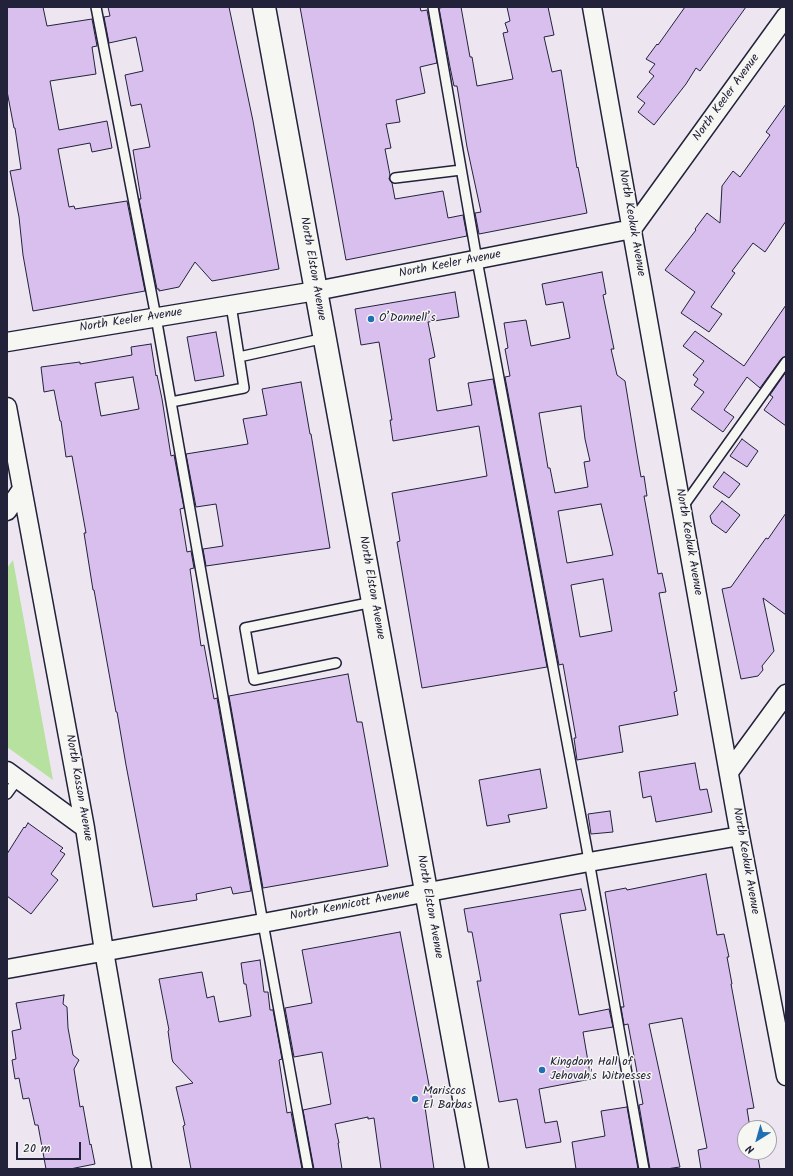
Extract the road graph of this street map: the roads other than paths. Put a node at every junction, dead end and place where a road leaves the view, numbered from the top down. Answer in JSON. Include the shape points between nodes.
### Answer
{"nodes":[{"id":1,"x":96,"y":7,"type":"edge"},
{"id":2,"x":264,"y":7,"type":"edge"},
{"id":3,"x":433,"y":7,"type":"edge"},
{"id":4,"x":592,"y":7,"type":"edge"},
{"id":5,"x":786,"y":16,"type":"edge"},
{"id":6,"x":461,"y":170,"type":"junction"},
{"id":7,"x":395,"y":178,"type":"dead end"},
{"id":8,"x":632,"y":229,"type":"junction"},
{"id":9,"x":477,"y":260,"type":"junction"},
{"id":10,"x":316,"y":291,"type":"junction"},
{"id":11,"x":231,"y":305,"type":"junction"},
{"id":12,"x":156,"y":317,"type":"junction"},
{"id":13,"x":325,"y":338,"type":"junction"},
{"id":14,"x":7,"y":342,"type":"edge"},
{"id":15,"x":239,"y":357,"type":"junction"},
{"id":16,"x":786,"y":362,"type":"edge"},
{"id":17,"x":171,"y":402,"type":"junction"},
{"id":18,"x":7,"y":408,"type":"edge"},
{"id":19,"x":22,"y":489,"type":"junction"},
{"id":20,"x":682,"y":508,"type":"junction"},
{"id":21,"x":7,"y":511,"type":"edge"},
{"id":22,"x":373,"y":602,"type":"junction"},
{"id":23,"x":336,"y":663,"type":"dead end"},
{"id":24,"x":786,"y":694,"type":"edge"},
{"id":25,"x":730,"y":772,"type":"junction"},
{"id":26,"x":13,"y":775,"type":"edge"},
{"id":27,"x":7,"y":794,"type":"edge"},
{"id":28,"x":86,"y":828,"type":"junction"},
{"id":29,"x":740,"y":836,"type":"junction"},
{"id":30,"x":589,"y":862,"type":"junction"},
{"id":31,"x":426,"y":892,"type":"junction"},
{"id":32,"x":263,"y":923,"type":"junction"},
{"id":33,"x":104,"y":952,"type":"junction"},
{"id":34,"x":7,"y":969,"type":"edge"},
{"id":35,"x":780,"y":1017,"type":"edge"},
{"id":36,"x":786,"y":1076,"type":"edge"},
{"id":37,"x":142,"y":1169,"type":"edge"},
{"id":38,"x":308,"y":1169,"type":"edge"},
{"id":39,"x":477,"y":1169,"type":"edge"},
{"id":40,"x":644,"y":1169,"type":"edge"}],
"edges":[{"from":1,"to":12,"type":"lane"},
{"from":2,"to":10,"type":"main road","name":"North Elston Avenue"},
{"from":3,"to":6,"type":"lane"},
{"from":4,"to":8,"type":"street","name":"North Keokuk Avenue"},
{"from":5,"to":8,"type":"street","name":"North Keeler Avenue"},
{"from":6,"to":7,"type":"lane"},
{"from":6,"to":9,"type":"lane"},
{"from":8,"to":9,"type":"street","name":"North Keeler Avenue"},
{"from":8,"to":20,"type":"street","name":"North Keokuk Avenue"},
{"from":9,"to":10,"type":"street","name":"North Keeler Avenue"},
{"from":9,"to":30,"type":"lane"},
{"from":10,"to":11,"type":"street","name":"North Keeler Avenue"},
{"from":10,"to":13,"type":"main road","name":"North Elston Avenue"},
{"from":11,"to":12,"type":"street","name":"North Keeler Avenue"},
{"from":11,"to":15,"type":"lane"},
{"from":12,"to":14,"type":"street","name":"North Keeler Avenue"},
{"from":12,"to":17,"type":"lane"},
{"from":13,"to":15,"type":"lane"},
{"from":13,"to":22,"type":"main road","name":"North Elston Avenue"},
{"from":15,"to":17,"type":"lane","via":[[244,388]]},
{"from":16,"to":20,"type":"lane"},
{"from":17,"to":32,"type":"lane"},
{"from":18,"to":19,"type":"street","name":"North Kasson Avenue"},
{"from":19,"to":21,"type":"street"},
{"from":19,"to":28,"type":"street","name":"North Kasson Avenue"},
{"from":20,"to":25,"type":"street","name":"North Keokuk Avenue"},
{"from":22,"to":23,"type":"lane","via":[[245,628],[254,680]]},
{"from":22,"to":31,"type":"main road","name":"North Elston Avenue"},
{"from":24,"to":25,"type":"street"},
{"from":25,"to":29,"type":"street","name":"North Keokuk Avenue"},
{"from":26,"to":27,"type":"lane"},
{"from":26,"to":28,"type":"street"},
{"from":28,"to":33,"type":"street","name":"North Kasson Avenue"},
{"from":29,"to":30,"type":"street","name":"North Kennicott Avenue"},
{"from":29,"to":35,"type":"street","name":"North Keokuk Avenue"},
{"from":30,"to":31,"type":"street","name":"North Kennicott Avenue"},
{"from":30,"to":40,"type":"lane"},
{"from":31,"to":32,"type":"street","name":"North Kennicott Avenue"},
{"from":31,"to":39,"type":"main road","name":"North Elston Avenue"},
{"from":32,"to":33,"type":"street","name":"North Kennicott Avenue"},
{"from":32,"to":38,"type":"lane"},
{"from":33,"to":34,"type":"street","name":"North Kennicott Avenue"},
{"from":33,"to":37,"type":"street","name":"North Kasson Avenue"},
{"from":35,"to":36,"type":"street","name":"North Keokuk Avenue"}]}
